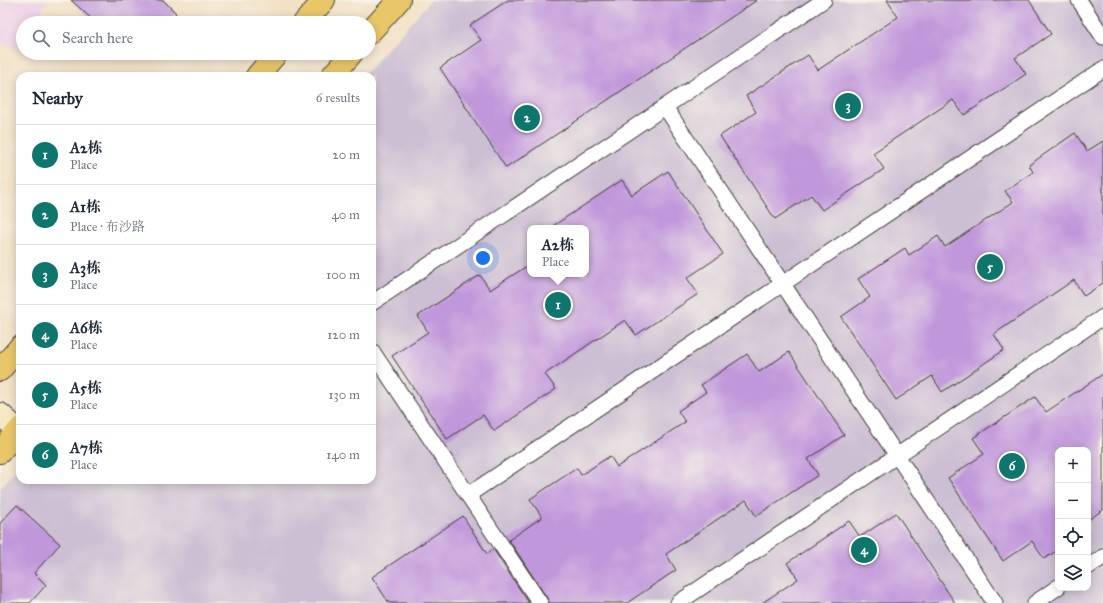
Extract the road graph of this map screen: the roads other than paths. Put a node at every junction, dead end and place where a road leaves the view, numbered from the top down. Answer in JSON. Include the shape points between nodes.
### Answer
{"nodes":[{"id":1,"x":324,"y":0,"type":"edge"},
{"id":2,"x":398,"y":0,"type":"edge"},
{"id":3,"x":824,"y":0,"type":"edge"},
{"id":4,"x":1078,"y":0,"type":"edge"},
{"id":5,"x":310,"y":16,"type":"edge"},
{"id":6,"x":376,"y":26,"type":"edge"},
{"id":7,"x":1103,"y":37,"type":"edge"},
{"id":8,"x":271,"y":60,"type":"edge"},
{"id":9,"x":346,"y":60,"type":"edge"},
{"id":10,"x":1103,"y":69,"type":"edge"},
{"id":11,"x":260,"y":72,"type":"edge"},
{"id":12,"x":335,"y":72,"type":"edge"},
{"id":13,"x":665,"y":107,"type":"junction"},
{"id":14,"x":782,"y":284,"type":"junction"},
{"id":15,"x":376,"y":300,"type":"edge"},
{"id":16,"x":1103,"y":318,"type":"edge"},
{"id":17,"x":16,"y":352,"type":"edge"},
{"id":18,"x":376,"y":357,"type":"edge"},
{"id":19,"x":0,"y":370,"type":"edge"},
{"id":20,"x":0,"y":414,"type":"edge"},
{"id":21,"x":16,"y":427,"type":"edge"},
{"id":22,"x":16,"y":433,"type":"edge"},
{"id":23,"x":0,"y":452,"type":"edge"},
{"id":24,"x":897,"y":456,"type":"junction"},
{"id":25,"x":468,"y":495,"type":"junction"},
{"id":26,"x":1103,"y":557,"type":"edge"},
{"id":27,"x":1091,"y":565,"type":"edge"},
{"id":28,"x":1055,"y":590,"type":"edge"},
{"id":29,"x":540,"y":603,"type":"edge"},
{"id":30,"x":678,"y":603,"type":"edge"},
{"id":31,"x":994,"y":603,"type":"edge"},
{"id":32,"x":1035,"y":603,"type":"edge"}],
"edges":[{"from":1,"to":5,"type":"main road"},
{"from":2,"to":6,"type":"main road"},
{"from":3,"to":13,"type":"lane"},
{"from":4,"to":7,"type":"lane"},
{"from":8,"to":11,"type":"main road"},
{"from":9,"to":12,"type":"main road"},
{"from":10,"to":14,"type":"lane"},
{"from":13,"to":14,"type":"lane"},
{"from":13,"to":15,"type":"lane"},
{"from":14,"to":24,"type":"lane"},
{"from":14,"to":25,"type":"lane"},
{"from":16,"to":24,"type":"lane"},
{"from":17,"to":19,"type":"main road"},
{"from":18,"to":25,"type":"lane"},
{"from":20,"to":21,"type":"main road"},
{"from":22,"to":23,"type":"main road"},
{"from":24,"to":30,"type":"lane"},
{"from":24,"to":31,"type":"lane"},
{"from":25,"to":29,"type":"lane"},
{"from":26,"to":27,"type":"lane"},
{"from":28,"to":32,"type":"lane"}]}
